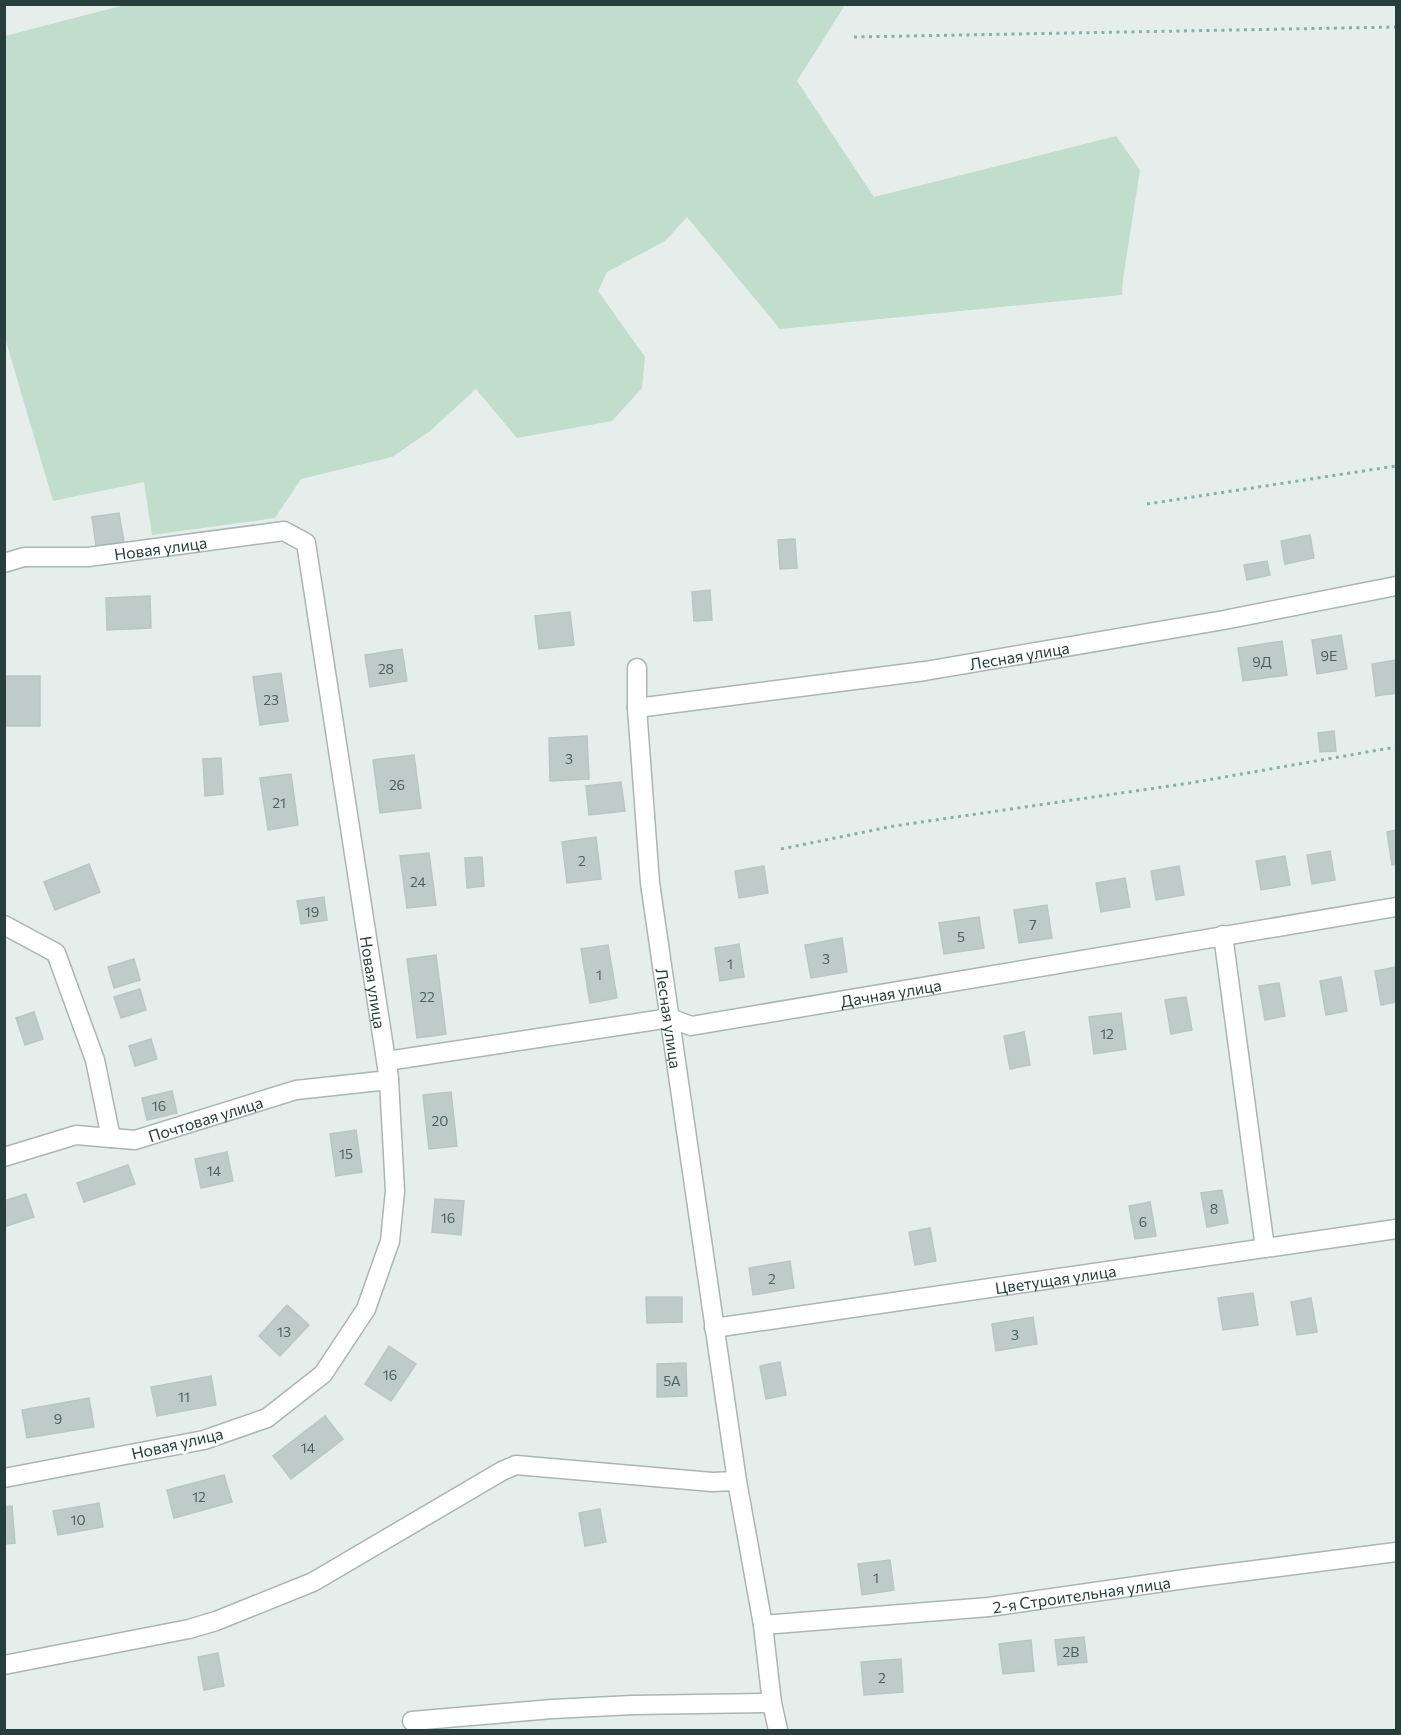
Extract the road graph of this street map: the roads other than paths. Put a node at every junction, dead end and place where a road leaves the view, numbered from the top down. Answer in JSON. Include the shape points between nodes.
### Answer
{"nodes":[{"id":1,"x":4,"y":563,"type":"edge"},
{"id":2,"x":1396,"y":586,"type":"edge"},
{"id":3,"x":637,"y":668,"type":"dead end"},
{"id":4,"x":637,"y":708,"type":"junction"},
{"id":5,"x":1396,"y":907,"type":"edge"},
{"id":6,"x":4,"y":925,"type":"edge"},
{"id":7,"x":1223,"y":935,"type":"junction"},
{"id":8,"x":670,"y":1018,"type":"junction"},
{"id":9,"x":387,"y":1061,"type":"junction"},
{"id":10,"x":389,"y":1080,"type":"junction"},
{"id":11,"x":111,"y":1138,"type":"junction"},
{"id":12,"x":4,"y":1157,"type":"edge"},
{"id":13,"x":1396,"y":1229,"type":"edge"},
{"id":14,"x":1265,"y":1248,"type":"junction"},
{"id":15,"x":714,"y":1328,"type":"junction"},
{"id":16,"x":4,"y":1478,"type":"edge"},
{"id":17,"x":737,"y":1481,"type":"junction"},
{"id":18,"x":1396,"y":1552,"type":"edge"},
{"id":19,"x":763,"y":1625,"type":"junction"},
{"id":20,"x":4,"y":1665,"type":"edge"},
{"id":21,"x":772,"y":1703,"type":"junction"},
{"id":22,"x":412,"y":1721,"type":"dead end"},
{"id":23,"x":778,"y":1731,"type":"edge"}],
"edges":[{"from":1,"to":9,"type":"street","name":"Новая улица","via":[[24,557],[88,557],[284,531],[306,543]]},
{"from":2,"to":4,"type":"street","name":"Лесная улица","via":[[925,671]]},
{"from":3,"to":4,"type":"street","name":"Лесная улица"},
{"from":4,"to":8,"type":"street","name":"Лесная улица","via":[[650,883]]},
{"from":5,"to":7,"type":"street","name":"Дачная улица"},
{"from":6,"to":11,"type":"street","via":[[56,953],[95,1059]]},
{"from":7,"to":8,"type":"street","name":"Дачная улица","via":[[691,1026]]},
{"from":7,"to":14,"type":"street"},
{"from":8,"to":9,"type":"street","name":"Дачная улица"},
{"from":8,"to":15,"type":"street","name":"Лесная улица"},
{"from":9,"to":10,"type":"street"},
{"from":10,"to":11,"type":"street","name":"Почтовая улица","via":[[296,1090],[135,1140]]},
{"from":10,"to":16,"type":"street","name":"Новая улица","via":[[395,1191],[390,1241],[366,1309],[323,1374],[267,1418],[204,1440]]},
{"from":11,"to":12,"type":"street","name":"Почтовая улица","via":[[76,1135]]},
{"from":13,"to":14,"type":"street","name":"Цветущая улица"},
{"from":14,"to":15,"type":"street","name":"Цветущая улица"},
{"from":15,"to":17,"type":"street","name":"Лесная улица"},
{"from":17,"to":19,"type":"street","name":"Лесная улица"},
{"from":17,"to":20,"type":"street","via":[[695,1481],[516,1465],[313,1582],[216,1621]]},
{"from":18,"to":19,"type":"street","name":"2-я Строительная улица","via":[[990,1607]]},
{"from":19,"to":21,"type":"street","name":"Лесная улица"},
{"from":21,"to":22,"type":"street","via":[[622,1705]]},
{"from":21,"to":23,"type":"street","name":"Лесная улица"}]}
